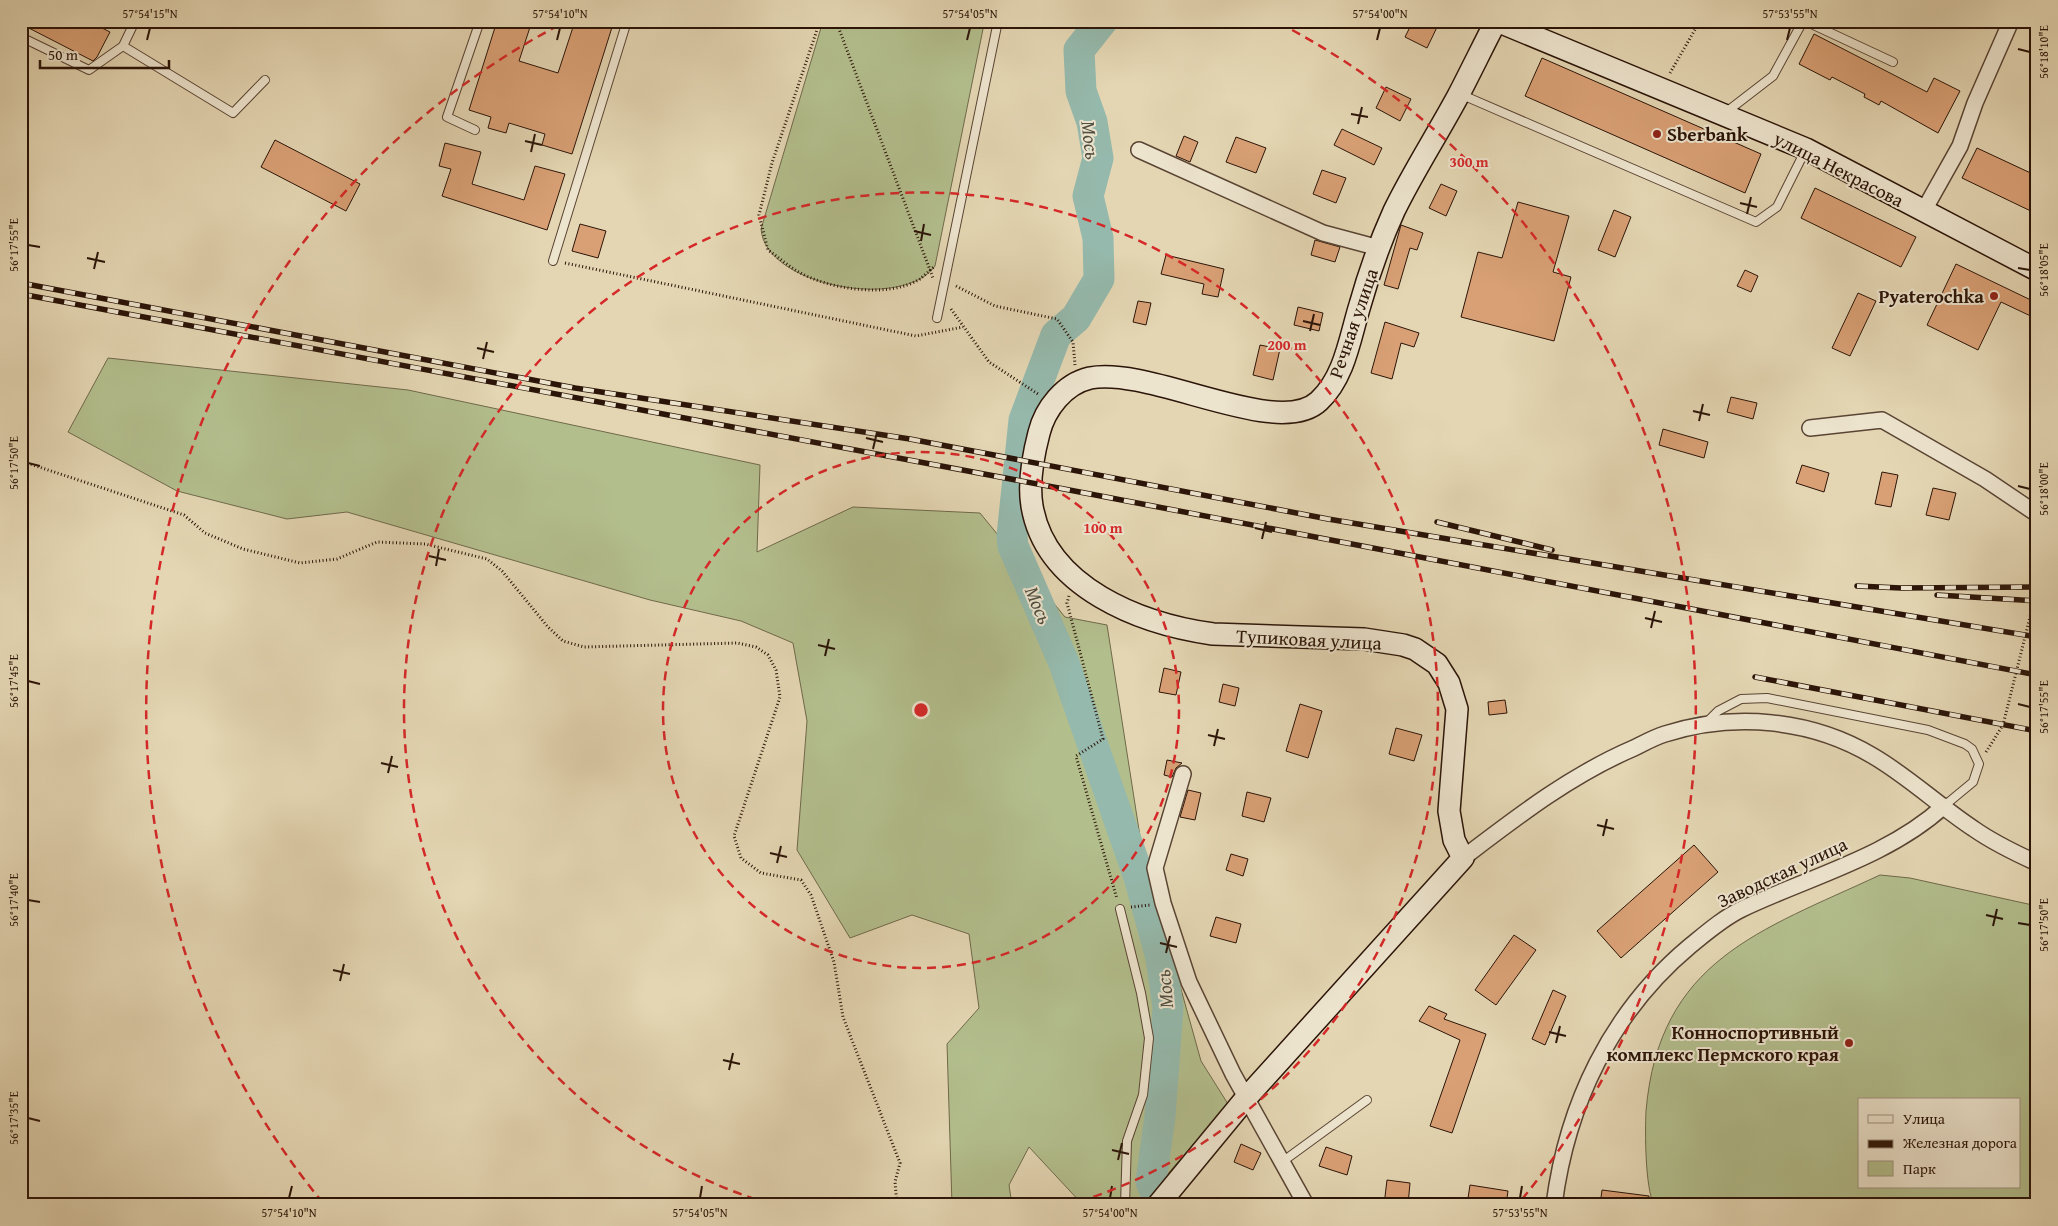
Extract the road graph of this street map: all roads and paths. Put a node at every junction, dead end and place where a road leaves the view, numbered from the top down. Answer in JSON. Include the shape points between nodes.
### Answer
{"nodes":[{"id":1,"x":135,"y":21,"type":"edge"},
{"id":2,"x":480,"y":21,"type":"edge"},
{"id":3,"x":627,"y":21,"type":"edge"},
{"id":4,"x":820,"y":21,"type":"edge"},
{"id":5,"x":836,"y":21,"type":"edge"},
{"id":6,"x":998,"y":21,"type":"edge"},
{"id":7,"x":1497,"y":21,"type":"edge"},
{"id":8,"x":1700,"y":21,"type":"edge"},
{"id":9,"x":1804,"y":21,"type":"edge"},
{"id":10,"x":2011,"y":21,"type":"edge"},
{"id":11,"x":21,"y":37,"type":"edge"},
{"id":12,"x":123,"y":46,"type":"junction"},
{"id":13,"x":1893,"y":62,"type":"dead end"},
{"id":14,"x":265,"y":80,"type":"dead end"},
{"id":15,"x":1661,"y":89,"type":"junction"},
{"id":16,"x":1459,"y":93,"type":"junction"},
{"id":17,"x":1723,"y":115,"type":"junction"},
{"id":18,"x":475,"y":130,"type":"dead end"},
{"id":19,"x":1806,"y":149,"type":"junction"},
{"id":20,"x":1139,"y":150,"type":"dead end"},
{"id":21,"x":1923,"y":212,"type":"junction"},
{"id":22,"x":1379,"y":248,"type":"junction"},
{"id":23,"x":553,"y":261,"type":"joint"},
{"id":24,"x":936,"y":266,"type":"dead end"},
{"id":25,"x":2037,"y":270,"type":"edge"},
{"id":26,"x":930,"y":271,"type":"junction"},
{"id":27,"x":944,"y":280,"type":"junction"},
{"id":28,"x":942,"y":295,"type":"junction"},
{"id":29,"x":937,"y":318,"type":"dead end"},
{"id":30,"x":963,"y":327,"type":"junction"},
{"id":31,"x":1073,"y":342,"type":"dead end"},
{"id":32,"x":1038,"y":394,"type":"dead end"},
{"id":33,"x":1810,"y":428,"type":"dead end"},
{"id":34,"x":21,"y":460,"type":"edge"},
{"id":35,"x":1031,"y":503,"type":"joint"},
{"id":36,"x":2037,"y":514,"type":"edge"},
{"id":37,"x":1074,"y":576,"type":"junction"},
{"id":38,"x":2037,"y":589,"type":"edge"},
{"id":39,"x":1703,"y":727,"type":"junction"},
{"id":40,"x":1979,"y":764,"type":"junction"},
{"id":41,"x":1183,"y":774,"type":"dead end"},
{"id":42,"x":1944,"y":806,"type":"junction"},
{"id":43,"x":1464,"y":858,"type":"junction"},
{"id":44,"x":2037,"y":863,"type":"edge"},
{"id":45,"x":1162,"y":903,"type":"junction"},
{"id":46,"x":1120,"y":909,"type":"junction"},
{"id":47,"x":1247,"y":1097,"type":"junction"},
{"id":48,"x":1367,"y":1100,"type":"dead end"},
{"id":49,"x":1282,"y":1162,"type":"junction"},
{"id":50,"x":897,"y":1205,"type":"edge"},
{"id":51,"x":1125,"y":1205,"type":"edge"},
{"id":52,"x":1158,"y":1205,"type":"edge"},
{"id":53,"x":1306,"y":1205,"type":"edge"},
{"id":54,"x":1554,"y":1205,"type":"edge"}],
"edges":[{"from":1,"to":12,"type":"lane"},
{"from":2,"to":18,"type":"lane","via":[[447,117]]},
{"from":3,"to":23,"type":"lane"},
{"from":4,"to":26,"type":"path","via":[[772,163],[759,215],[768,250],[798,272],[863,291],[919,280]]},
{"from":5,"to":26,"type":"path"},
{"from":6,"to":27,"type":"lane"},
{"from":7,"to":15,"type":"street","name":"улица Некрасова"},
{"from":7,"to":16,"type":"street","name":"Речная улица"},
{"from":8,"to":15,"type":"path"},
{"from":9,"to":13,"type":"lane"},
{"from":9,"to":17,"type":"lane","via":[[1773,76]]},
{"from":10,"to":21,"type":"street","via":[[1960,146]]},
{"from":11,"to":12,"type":"lane","via":[[89,70]]},
{"from":12,"to":14,"type":"lane","via":[[233,113]]},
{"from":15,"to":17,"type":"street","name":"улица Некрасова"},
{"from":16,"to":19,"type":"lane","via":[[1756,222],[1777,206]]},
{"from":16,"to":22,"type":"street","name":"Речная улица","via":[[1395,210]]},
{"from":17,"to":19,"type":"street","name":"улица Некрасова"},
{"from":19,"to":21,"type":"street","name":"улица Некрасова"},
{"from":20,"to":22,"type":"street","via":[[1323,233]]},
{"from":21,"to":25,"type":"street","name":"улица Некрасова"},
{"from":22,"to":35,"type":"street","name":"Речная улица","via":[[1338,374],[1327,394],[1308,409],[1294,413],[1267,412],[1145,380],[1089,378],[1066,390],[1055,401],[1041,426],[1032,471]]},
{"from":23,"to":30,"type":"path","via":[[916,336]]},
{"from":24,"to":26,"type":"path"},
{"from":26,"to":28,"type":"path"},
{"from":27,"to":28,"type":"lane"},
{"from":27,"to":31,"type":"path","via":[[995,306],[1057,319]]},
{"from":28,"to":29,"type":"lane"},
{"from":28,"to":30,"type":"path"},
{"from":30,"to":32,"type":"path","via":[[989,362]]},
{"from":33,"to":36,"type":"street","via":[[1882,420],[1985,479]]},
{"from":34,"to":50,"type":"path","via":[[184,515],[205,533],[243,548],[300,563],[337,559],[377,542],[426,544],[487,559],[502,571],[562,641],[584,647],[737,643],[756,647],[768,655],[776,670],[780,696],[734,836],[741,858],[761,873],[801,880],[811,895],[834,962],[843,1017],[900,1163],[894,1182]]},
{"from":35,"to":37,"type":"street","name":"Тупиковая улица","via":[[1042,537],[1064,569]]},
{"from":37,"to":43,"type":"street","name":"Тупиковая улица","via":[[1122,610],[1168,626],[1213,634],[1364,639],[1403,645],[1428,657],[1444,673],[1454,695],[1456,709],[1449,811],[1454,840]]},
{"from":37,"to":46,"type":"path","via":[[1067,603],[1103,739],[1076,756]]},
{"from":38,"to":40,"type":"path","via":[[2002,725]]},
{"from":39,"to":40,"type":"lane","via":[[1729,704],[1741,699],[1767,698],[1936,732],[1972,749]]},
{"from":39,"to":42,"type":"street","via":[[1768,723],[1835,736],[1876,757]]},
{"from":39,"to":43,"type":"street","via":[[1665,734],[1578,776],[1530,807]]},
{"from":40,"to":42,"type":"lane","via":[[1973,782]]},
{"from":41,"to":45,"type":"street","via":[[1155,868]]},
{"from":42,"to":44,"type":"street","via":[[1993,841]]},
{"from":42,"to":54,"type":"street","name":"Заводская улица","via":[[1918,827],[1880,848],[1740,910],[1701,937],[1662,971],[1622,1018],[1591,1071],[1566,1139]]},
{"from":43,"to":47,"type":"street"},
{"from":45,"to":46,"type":"path"},
{"from":45,"to":47,"type":"street","via":[[1189,982]]},
{"from":46,"to":51,"type":"lane","via":[[1149,1038],[1143,1095],[1127,1141]]},
{"from":47,"to":49,"type":"street"},
{"from":47,"to":52,"type":"street"},
{"from":48,"to":49,"type":"lane"},
{"from":49,"to":53,"type":"street"}]}
